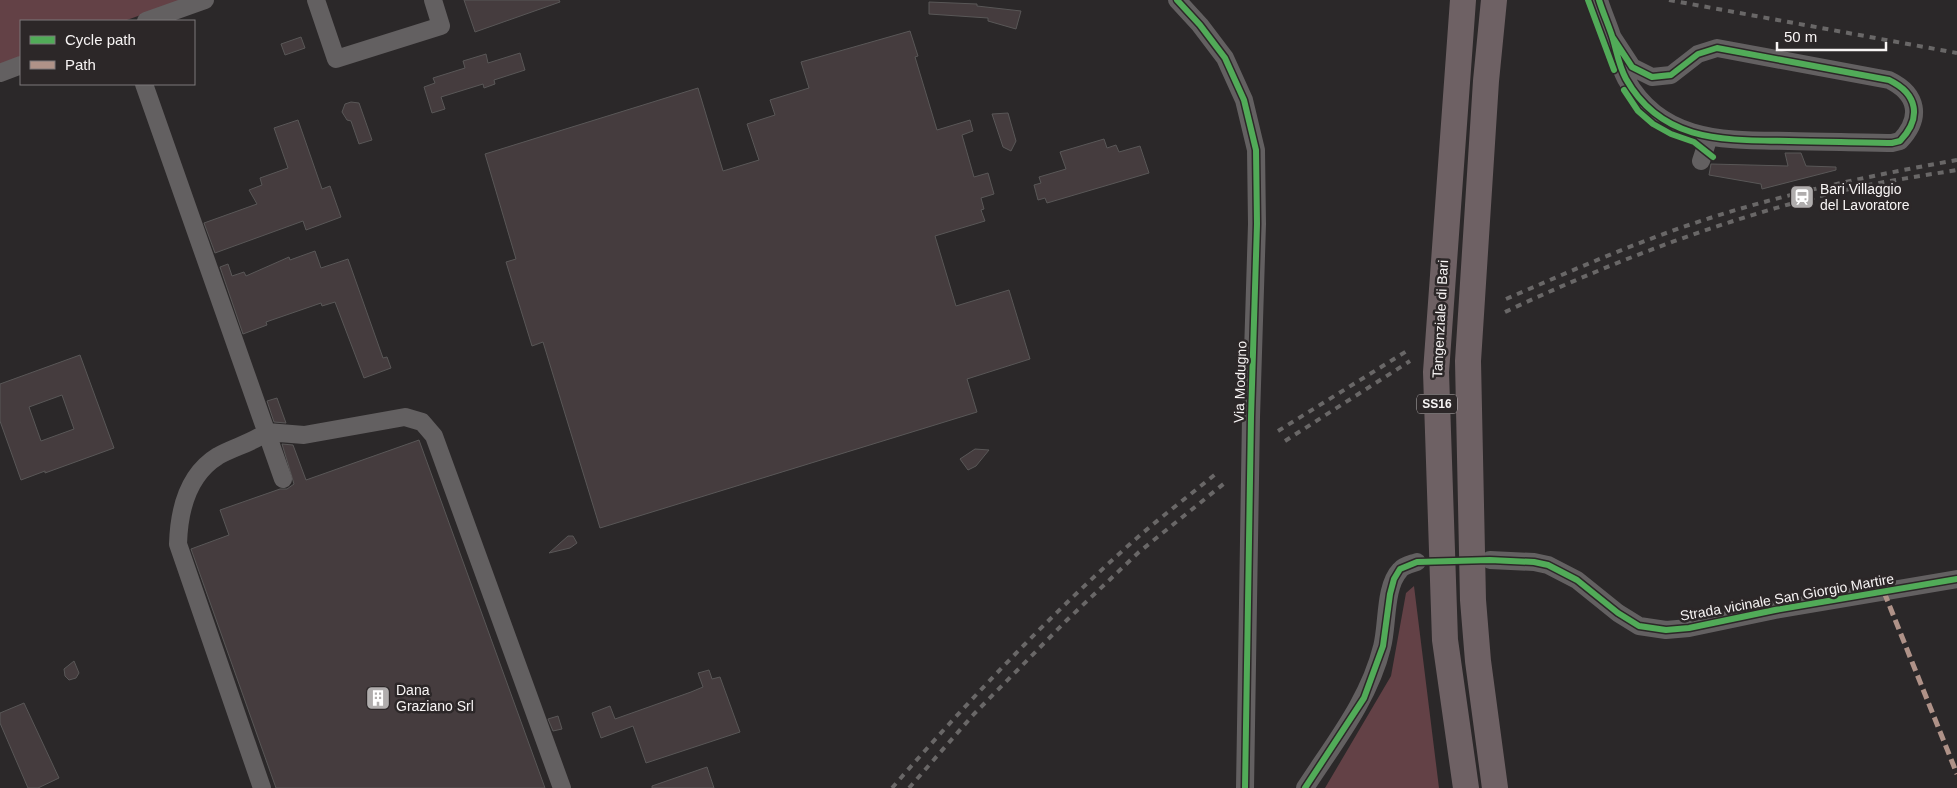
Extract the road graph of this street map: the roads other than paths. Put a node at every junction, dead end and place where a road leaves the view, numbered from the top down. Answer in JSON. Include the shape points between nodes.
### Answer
{"nodes":[{"id":1,"x":205,"y":0,"type":"edge"},
{"id":2,"x":316,"y":0,"type":"edge"},
{"id":3,"x":433,"y":0,"type":"edge"},
{"id":4,"x":1177,"y":0,"type":"edge"},
{"id":5,"x":1494,"y":0,"type":"edge"},
{"id":6,"x":1509,"y":0,"type":"edge"},
{"id":7,"x":1599,"y":0,"type":"edge"},
{"id":8,"x":1459,"y":6,"type":"edge"},
{"id":9,"x":149,"y":20,"type":"edge"},
{"id":10,"x":1613,"y":38,"type":"junction"},
{"id":11,"x":20,"y":65,"type":"edge"},
{"id":12,"x":0,"y":73,"type":"edge"},
{"id":13,"x":1486,"y":81,"type":"junction"},
{"id":14,"x":144,"y":85,"type":"edge"},
{"id":15,"x":1709,"y":137,"type":"junction"},
{"id":16,"x":1702,"y":161,"type":"dead end"},
{"id":17,"x":267,"y":432,"type":"junction"},
{"id":18,"x":283,"y":479,"type":"dead end"},
{"id":19,"x":1490,"y":560,"type":"dead end"},
{"id":20,"x":1417,"y":562,"type":"dead end"},
{"id":21,"x":1957,"y":579,"type":"edge"},
{"id":22,"x":1473,"y":600,"type":"junction"},
{"id":23,"x":262,"y":788,"type":"edge"},
{"id":24,"x":562,"y":788,"type":"edge"},
{"id":25,"x":1245,"y":788,"type":"edge"},
{"id":26,"x":1305,"y":788,"type":"edge"},
{"id":27,"x":1466,"y":788,"type":"edge"},
{"id":28,"x":1494,"y":788,"type":"edge"},
{"id":29,"x":1510,"y":788,"type":"edge"}],
"edges":[{"from":1,"to":9,"type":"street"},
{"from":2,"to":3,"type":"street","via":[[336,59],[441,26]]},
{"from":4,"to":25,"type":"street","name":"Via Modugno","via":[[1225,58],[1244,100],[1256,150],[1258,224],[1251,417]]},
{"from":5,"to":13,"type":"highway","number":"SS16"},
{"from":6,"to":13,"type":"highway","via":[[1505,34]]},
{"from":7,"to":10,"type":"street"},
{"from":8,"to":27,"type":"highway","name":"Tangenziale di Bari","number":"SS16","via":[[1436,372],[1445,640]]},
{"from":10,"to":15,"type":"street","via":[[1626,78],[1644,104],[1675,127]]},
{"from":10,"to":15,"type":"street","via":[[1632,67],[1652,77],[1671,75],[1706,50],[1727,48],[1888,80],[1900,86],[1913,104],[1912,125],[1900,141],[1892,143]]},
{"from":11,"to":12,"type":"street"},
{"from":13,"to":22,"type":"highway","number":"SS16","via":[[1468,360]]},
{"from":14,"to":17,"type":"street"},
{"from":15,"to":16,"type":"street"},
{"from":17,"to":18,"type":"street"},
{"from":17,"to":23,"type":"street","via":[[253,442],[217,457],[190,485],[178,521],[178,544]]},
{"from":17,"to":24,"type":"street","via":[[304,436],[405,417],[422,422],[434,436]]},
{"from":19,"to":21,"type":"street","name":"Strada vicinale San Giorgio Martire","via":[[1548,565],[1577,580],[1639,626],[1666,630]]},
{"from":20,"to":26,"type":"street","via":[[1400,570],[1394,579],[1383,646],[1364,698]]},
{"from":22,"to":28,"type":"highway","number":"SS16"},
{"from":22,"to":29,"type":"highway","via":[[1491,638]]}]}
